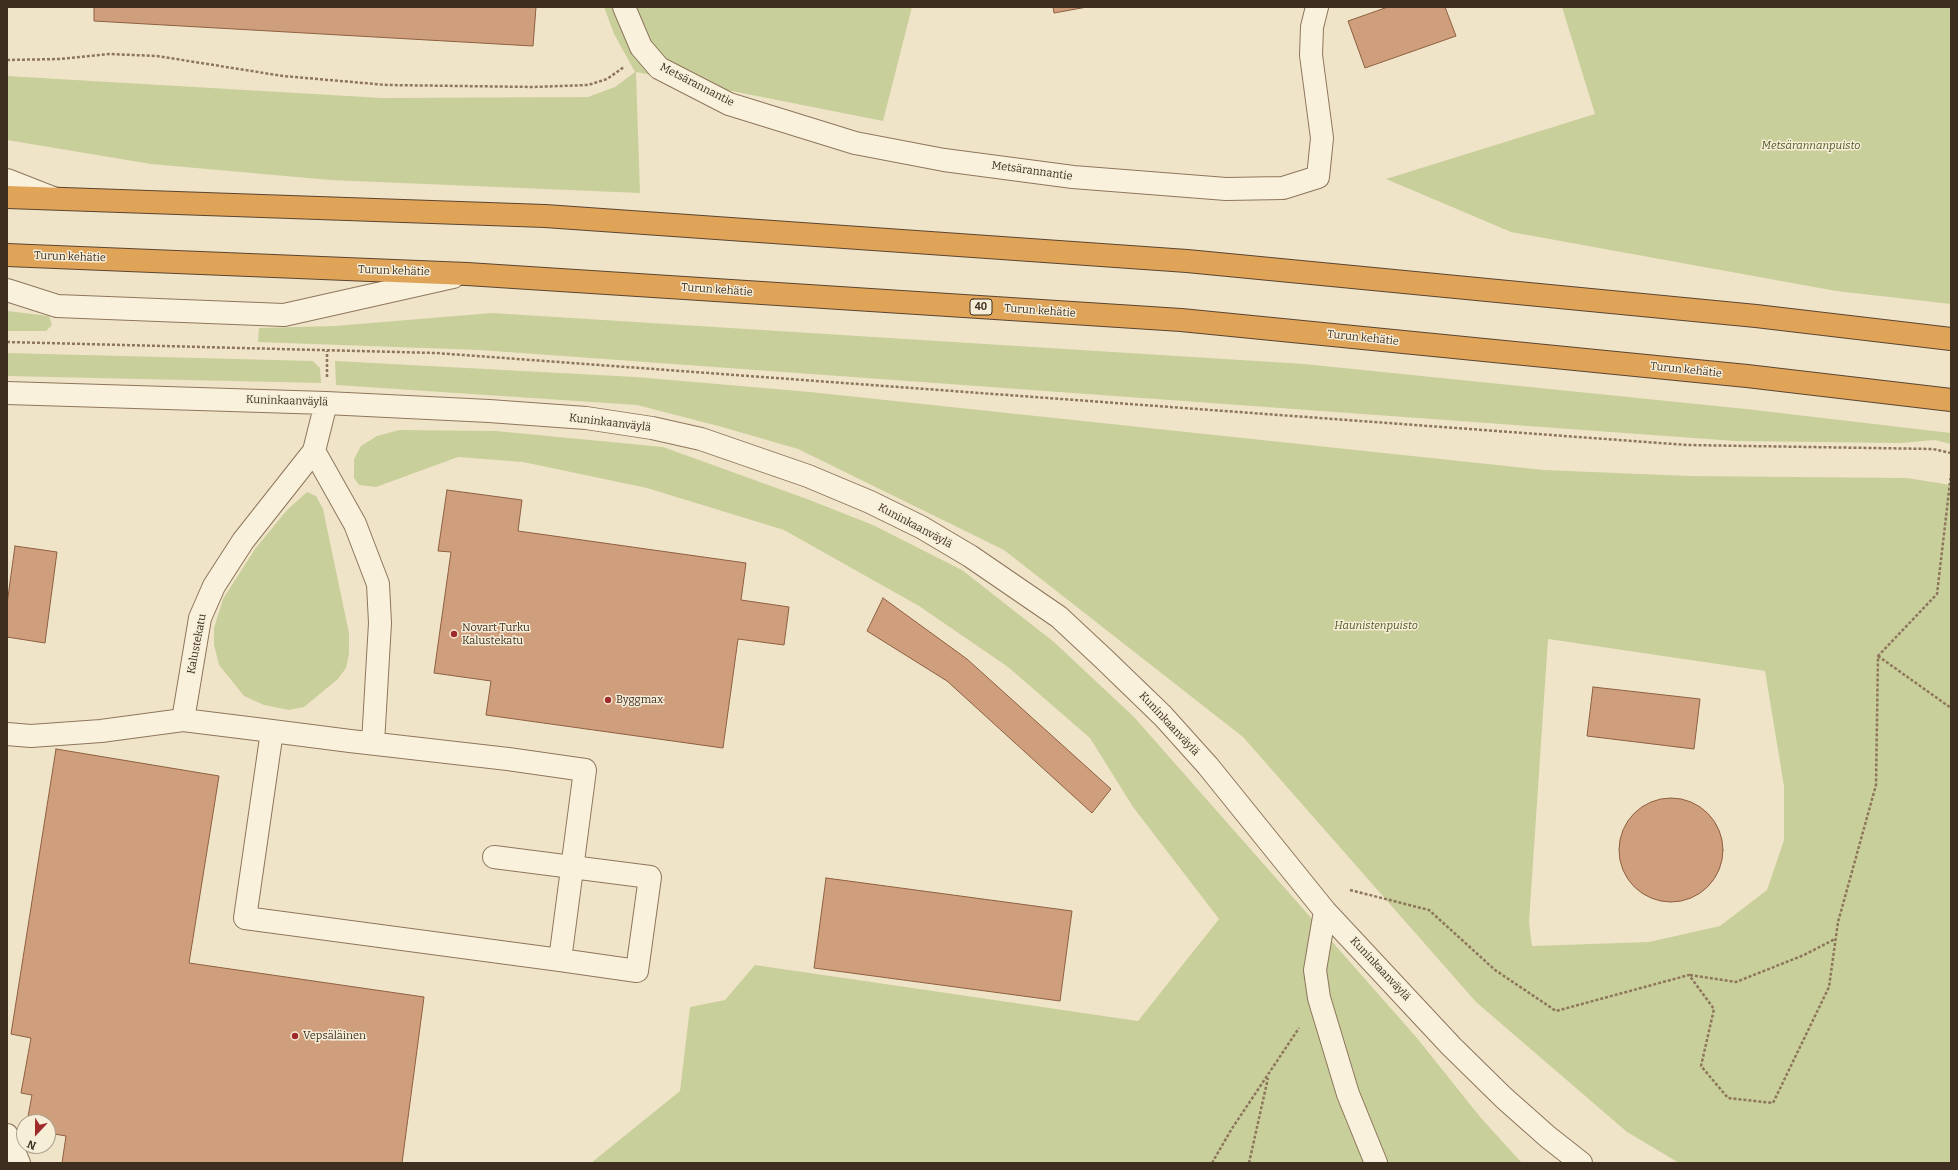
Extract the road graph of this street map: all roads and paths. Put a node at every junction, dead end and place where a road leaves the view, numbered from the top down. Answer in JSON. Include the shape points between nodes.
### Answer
{"nodes":[{"id":1,"x":624,"y":7,"type":"edge"},
{"id":2,"x":1317,"y":7,"type":"edge"},
{"id":3,"x":641,"y":48,"type":"junction"},
{"id":4,"x":7,"y":60,"type":"edge"},
{"id":5,"x":7,"y":180,"type":"edge"},
{"id":6,"x":7,"y":197,"type":"edge"},
{"id":7,"x":56,"y":199,"type":"junction"},
{"id":8,"x":7,"y":255,"type":"edge"},
{"id":9,"x":468,"y":274,"type":"junction"},
{"id":10,"x":7,"y":290,"type":"edge"},
{"id":11,"x":1951,"y":339,"type":"edge"},
{"id":12,"x":7,"y":342,"type":"edge"},
{"id":13,"x":7,"y":393,"type":"edge"},
{"id":14,"x":1951,"y":400,"type":"edge"},
{"id":15,"x":326,"y":403,"type":"junction"},
{"id":16,"x":314,"y":451,"type":"junction"},
{"id":17,"x":1951,"y":453,"type":"edge"},
{"id":18,"x":1951,"y":474,"type":"edge"},
{"id":19,"x":1878,"y":656,"type":"junction"},
{"id":20,"x":1951,"y":708,"type":"edge"},
{"id":21,"x":183,"y":720,"type":"junction"},
{"id":22,"x":272,"y":731,"type":"junction"},
{"id":23,"x":7,"y":734,"type":"edge"},
{"id":24,"x":373,"y":743,"type":"junction"},
{"id":25,"x":494,"y":857,"type":"dead end"},
{"id":26,"x":573,"y":867,"type":"junction"},
{"id":27,"x":1350,"y":890,"type":"dead end"},
{"id":28,"x":1325,"y":911,"type":"junction"},
{"id":29,"x":1835,"y":939,"type":"junction"},
{"id":30,"x":560,"y":960,"type":"junction"},
{"id":31,"x":1689,"y":975,"type":"junction"},
{"id":32,"x":1319,"y":998,"type":"junction"},
{"id":33,"x":1268,"y":1074,"type":"junction"},
{"id":34,"x":7,"y":1135,"type":"edge"},
{"id":35,"x":19,"y":1163,"type":"edge"},
{"id":36,"x":1212,"y":1163,"type":"edge"},
{"id":37,"x":1249,"y":1163,"type":"edge"},
{"id":38,"x":1376,"y":1163,"type":"edge"},
{"id":39,"x":1581,"y":1163,"type":"edge"}],
"edges":[{"from":1,"to":3,"type":"street","name":"Metsärannantie"},
{"from":2,"to":3,"type":"street","name":"Metsärannantie","via":[[1312,27],[1311,55],[1322,138],[1318,177],[1283,188],[1226,189],[1073,177],[944,160],[856,143],[729,104],[659,68]]},
{"from":3,"to":4,"type":"path","via":[[623,68],[606,79],[588,85],[534,87],[379,84],[284,76],[158,56],[109,54],[60,59]]},
{"from":5,"to":7,"type":"street"},
{"from":6,"to":7,"type":"highway"},
{"from":7,"to":11,"type":"highway","via":[[545,216],[1187,261],[1756,316]]},
{"from":8,"to":9,"type":"highway","name":"Turun kehätie","number":"40"},
{"from":9,"to":10,"type":"street","via":[[284,315],[57,306]]},
{"from":9,"to":14,"type":"highway","name":"Turun kehätie","number":"40","via":[[1181,320],[1747,376]]},
{"from":12,"to":17,"type":"path","via":[[436,353],[1687,445],[1933,449]]},
{"from":13,"to":15,"type":"street","name":"Kuninkaanväylä"},
{"from":15,"to":16,"type":"street","name":"Kalustekatu"},
{"from":15,"to":28,"type":"street","name":"Kuninkaanväylä","via":[[571,417],[652,428],[702,439],[808,476],[921,527],[970,556],[1059,617],[1104,658],[1163,716],[1208,766]]},
{"from":16,"to":21,"type":"street","name":"Kalustekatu","via":[[243,541],[214,586],[200,618]]},
{"from":16,"to":24,"type":"street","via":[[355,524],[378,584],[380,623]]},
{"from":18,"to":19,"type":"path","via":[[1936,594]]},
{"from":19,"to":20,"type":"path"},
{"from":19,"to":29,"type":"path","via":[[1876,785]]},
{"from":21,"to":22,"type":"street"},
{"from":21,"to":23,"type":"street","via":[[101,731],[31,736]]},
{"from":22,"to":24,"type":"street"},
{"from":22,"to":30,"type":"street","via":[[245,918]]},
{"from":24,"to":26,"type":"street","via":[[586,770]]},
{"from":25,"to":26,"type":"street"},
{"from":26,"to":30,"type":"street"},
{"from":26,"to":30,"type":"street","via":[[650,877],[637,971]]},
{"from":27,"to":31,"type":"path","via":[[1429,910],[1495,970],[1556,1011]]},
{"from":28,"to":32,"type":"street","via":[[1315,970]]},
{"from":28,"to":39,"type":"street","name":"Kuninkaanväylä","via":[[1451,1046],[1504,1098]]},
{"from":29,"to":31,"type":"path","via":[[1804,955],[1736,982]]},
{"from":29,"to":31,"type":"path","via":[[1829,987],[1773,1103],[1728,1098],[1701,1066],[1714,1009]]},
{"from":32,"to":33,"type":"path"},
{"from":32,"to":38,"type":"street","via":[[1348,1094]]},
{"from":33,"to":36,"type":"path"},
{"from":33,"to":37,"type":"path"},
{"from":34,"to":35,"type":"street"}]}
